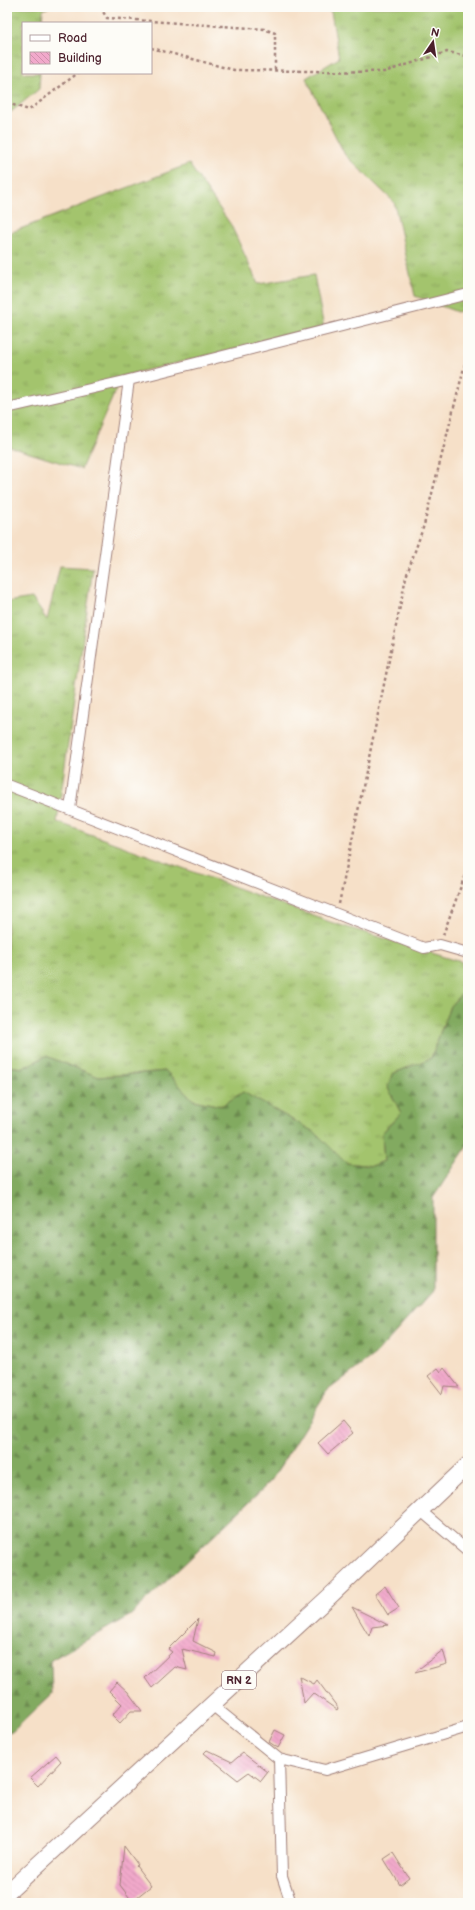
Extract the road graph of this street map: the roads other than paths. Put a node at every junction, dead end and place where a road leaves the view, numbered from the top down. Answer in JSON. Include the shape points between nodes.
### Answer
{"nodes":[{"id":1,"x":468,"y":294,"type":"edge"},
{"id":2,"x":129,"y":380,"type":"junction"},
{"id":3,"x":7,"y":408,"type":"edge"},
{"id":4,"x":7,"y":784,"type":"edge"},
{"id":5,"x":70,"y":809,"type":"junction"},
{"id":6,"x":468,"y":953,"type":"edge"},
{"id":7,"x":468,"y":1465,"type":"edge"},
{"id":8,"x":421,"y":1511,"type":"junction"},
{"id":9,"x":468,"y":1551,"type":"edge"},
{"id":10,"x":212,"y":1705,"type":"junction"},
{"id":11,"x":468,"y":1727,"type":"edge"},
{"id":12,"x":279,"y":1759,"type":"junction"},
{"id":13,"x":7,"y":1893,"type":"edge"},
{"id":14,"x":291,"y":1903,"type":"edge"}],
"edges":[{"from":1,"to":2,"type":"street"},
{"from":2,"to":3,"type":"street"},
{"from":2,"to":5,"type":"street"},
{"from":4,"to":5,"type":"street"},
{"from":5,"to":6,"type":"street","via":[[424,948],[440,945]]},
{"from":7,"to":8,"type":"main road","number":"RN 2"},
{"from":8,"to":9,"type":"street"},
{"from":8,"to":10,"type":"main road","number":"RN 2"},
{"from":10,"to":12,"type":"street"},
{"from":10,"to":13,"type":"main road","number":"RN 2"},
{"from":11,"to":12,"type":"street","via":[[325,1770]]},
{"from":12,"to":14,"type":"street","via":[[282,1876]]}]}
